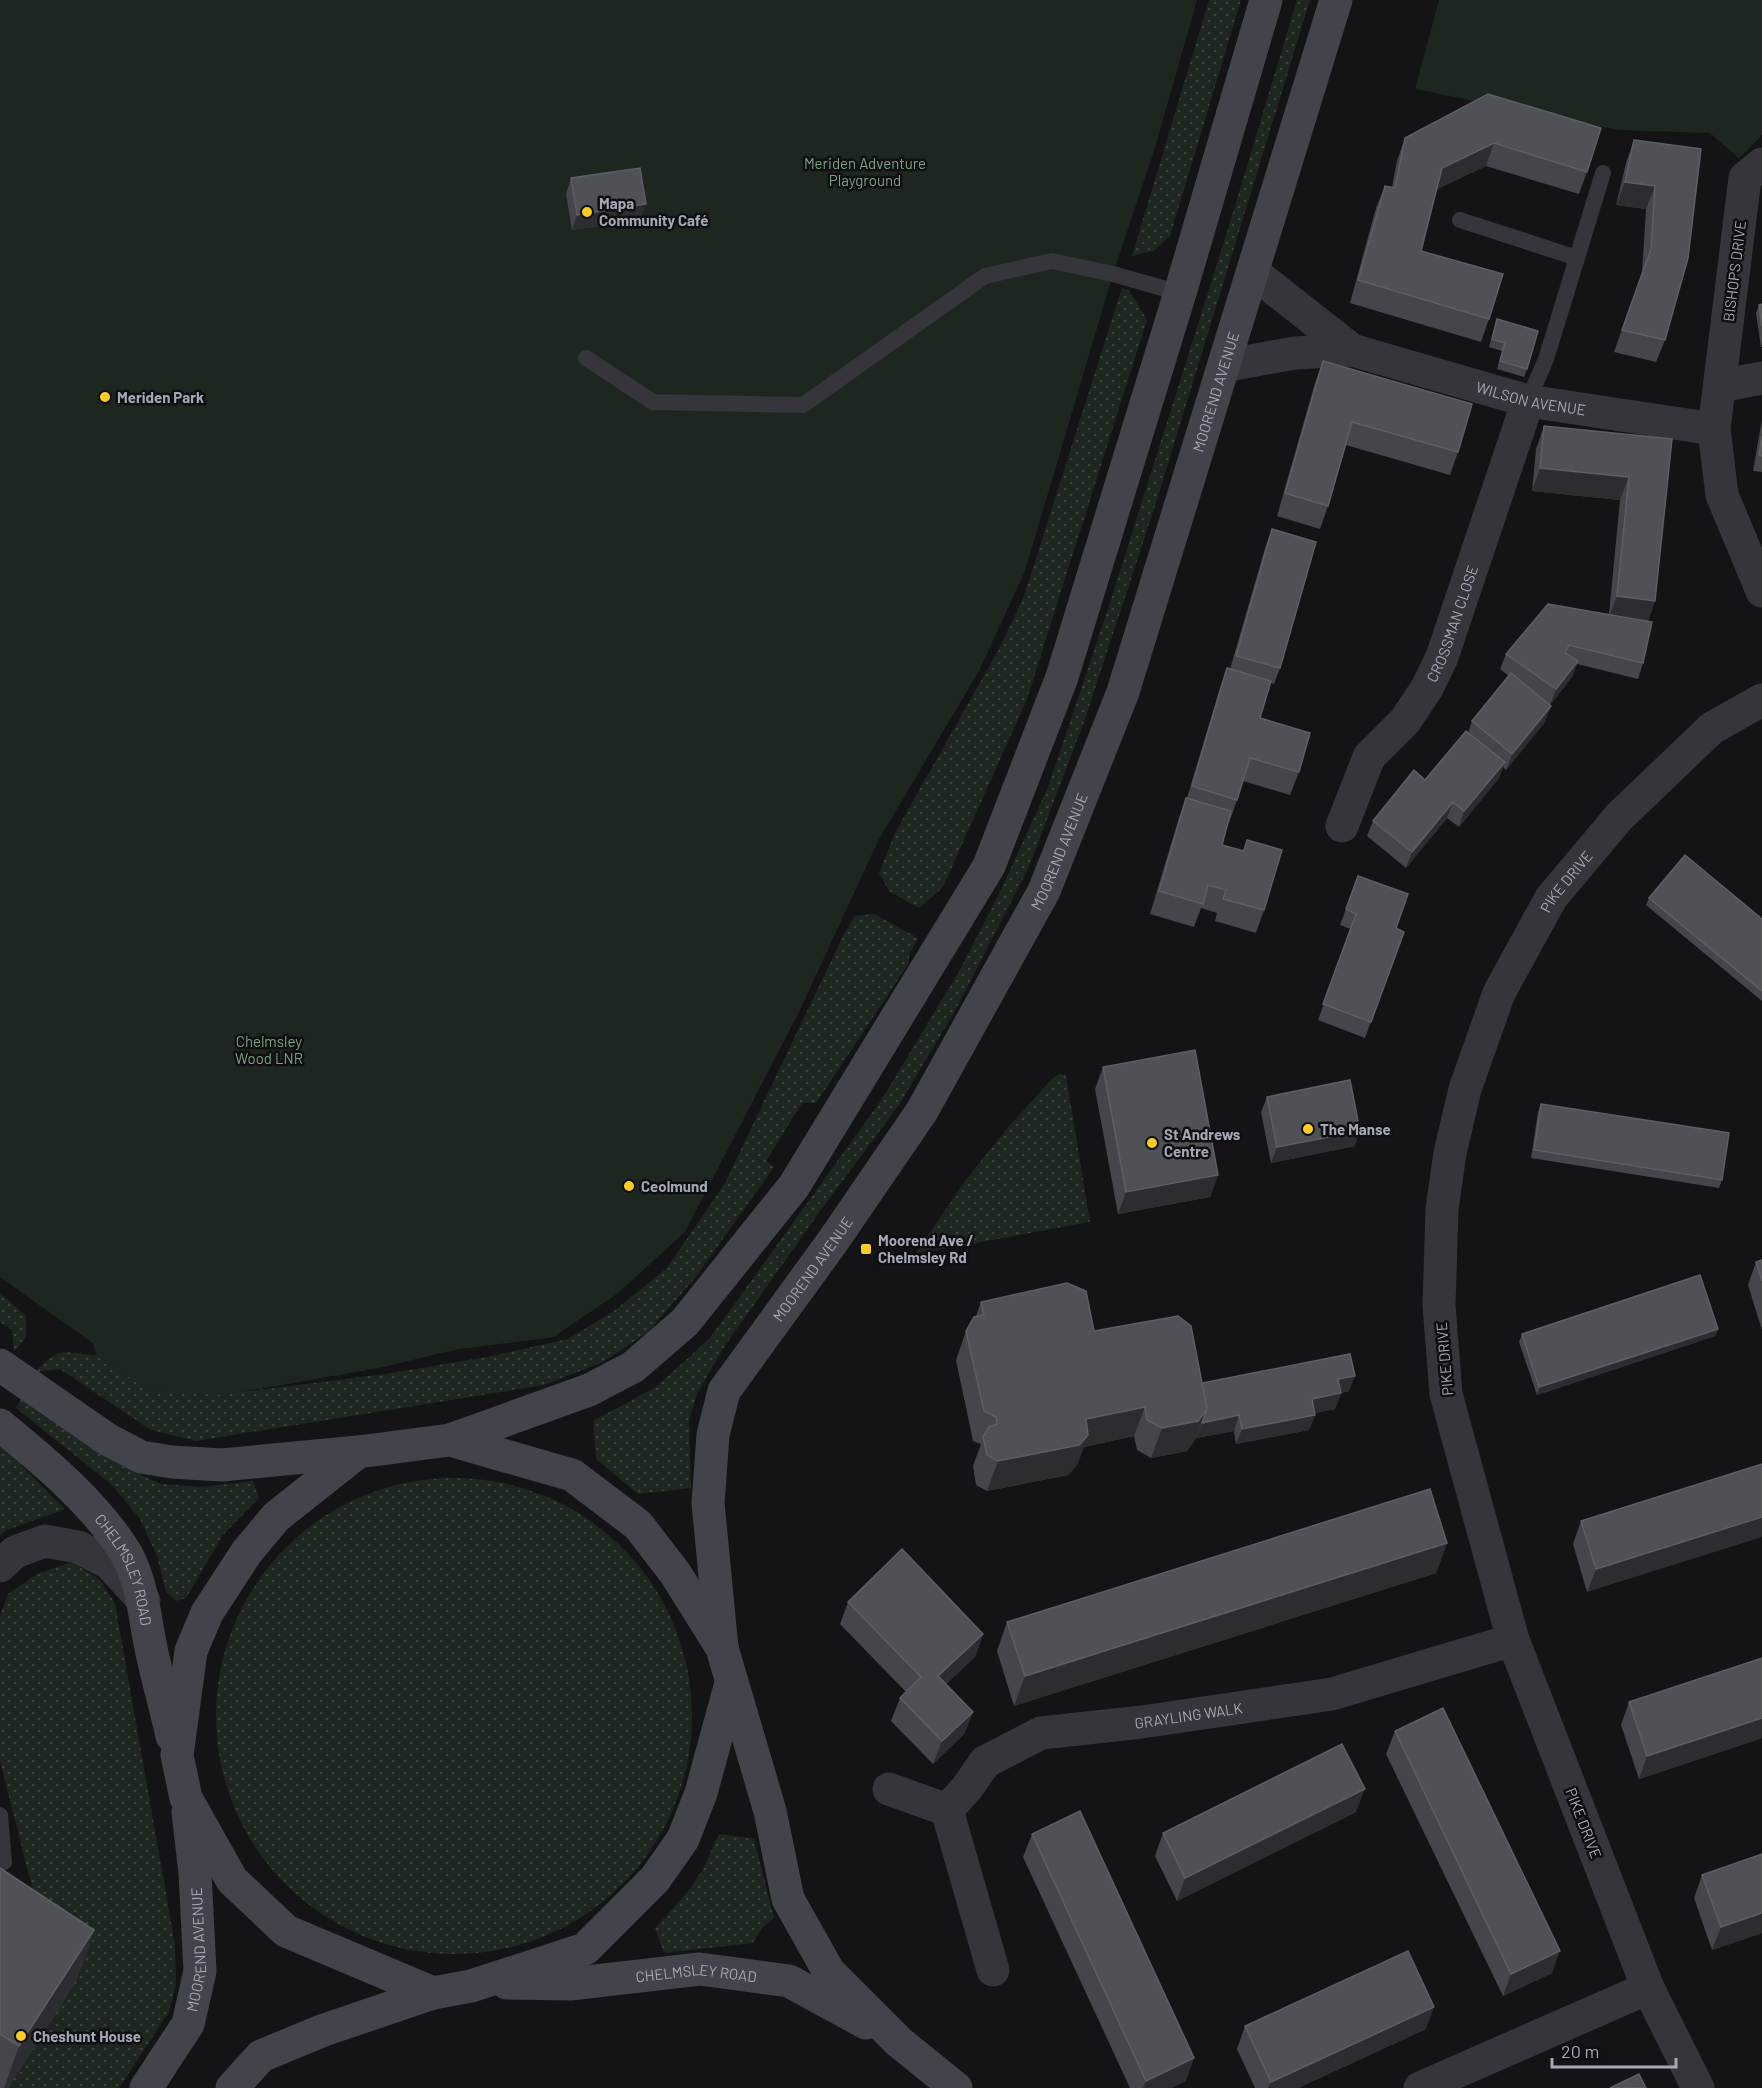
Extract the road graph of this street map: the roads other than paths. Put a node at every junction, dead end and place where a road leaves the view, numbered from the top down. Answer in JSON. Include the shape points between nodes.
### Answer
{"nodes":[{"id":1,"x":1266,"y":0,"type":"edge"},
{"id":2,"x":1336,"y":0,"type":"edge"},
{"id":3,"x":1762,"y":164,"type":"edge"},
{"id":4,"x":1603,"y":173,"type":"dead end"},
{"id":5,"x":1460,"y":220,"type":"dead end"},
{"id":6,"x":1577,"y":258,"type":"junction"},
{"id":7,"x":1254,"y":273,"type":"junction"},
{"id":8,"x":1180,"y":293,"type":"junction"},
{"id":9,"x":1352,"y":350,"type":"junction"},
{"id":10,"x":586,"y":358,"type":"dead end"},
{"id":11,"x":1224,"y":366,"type":"junction"},
{"id":12,"x":1762,"y":378,"type":"edge"},
{"id":13,"x":1720,"y":386,"type":"junction"},
{"id":14,"x":1528,"y":401,"type":"junction"},
{"id":15,"x":1714,"y":429,"type":"junction"},
{"id":16,"x":1762,"y":591,"type":"edge"},
{"id":17,"x":1762,"y":700,"type":"edge"},
{"id":18,"x":1342,"y":826,"type":"dead end"},
{"id":19,"x":0,"y":1365,"type":"edge"},
{"id":20,"x":0,"y":1425,"type":"edge"},
{"id":21,"x":450,"y":1440,"type":"junction"},
{"id":22,"x":358,"y":1452,"type":"junction"},
{"id":23,"x":0,"y":1566,"type":"edge"},
{"id":24,"x":144,"y":1601,"type":"junction"},
{"id":25,"x":1513,"y":1640,"type":"junction"},
{"id":26,"x":722,"y":1648,"type":"junction"},
{"id":27,"x":731,"y":1683,"type":"junction"},
{"id":28,"x":177,"y":1755,"type":"junction"},
{"id":29,"x":890,"y":1789,"type":"dead end"},
{"id":30,"x":186,"y":1798,"type":"junction"},
{"id":31,"x":947,"y":1810,"type":"junction"},
{"id":32,"x":0,"y":1815,"type":"edge"},
{"id":33,"x":4,"y":1862,"type":"dead end"},
{"id":34,"x":993,"y":1970,"type":"dead end"},
{"id":35,"x":480,"y":1983,"type":"junction"},
{"id":36,"x":1648,"y":1988,"type":"junction"},
{"id":37,"x":433,"y":1993,"type":"junction"},
{"id":38,"x":898,"y":2042,"type":"junction"},
{"id":39,"x":146,"y":2088,"type":"edge"},
{"id":40,"x":232,"y":2088,"type":"edge"},
{"id":41,"x":956,"y":2088,"type":"edge"},
{"id":42,"x":1420,"y":2088,"type":"edge"},
{"id":43,"x":1698,"y":2088,"type":"edge"}],
"edges":[{"from":1,"to":8,"type":"street"},
{"from":2,"to":7,"type":"street","name":"MOOREND AVENUE"},
{"from":3,"to":13,"type":"street","name":"BISHOPS DRIVE","via":[[1745,178]]},
{"from":4,"to":6,"type":"lane"},
{"from":5,"to":6,"type":"lane"},
{"from":6,"to":14,"type":"lane","via":[[1546,359]]},
{"from":7,"to":9,"type":"street","name":"WILSON AVENUE"},
{"from":7,"to":11,"type":"street","name":"MOOREND AVENUE"},
{"from":8,"to":10,"type":"lane","via":[[1052,261],[985,276],[803,405],[653,402]]},
{"from":8,"to":21,"type":"street","via":[[1062,677],[989,866],[794,1186],[685,1322],[633,1367],[589,1390]]},
{"from":9,"to":11,"type":"street","name":"WILSON AVENUE","via":[[1294,353]]},
{"from":9,"to":14,"type":"street","name":"WILSON AVENUE"},
{"from":11,"to":26,"type":"street","name":"MOOREND AVENUE","via":[[1123,692],[1044,891],[922,1111],[724,1391],[712,1435],[708,1503]]},
{"from":12,"to":13,"type":"street"},
{"from":13,"to":15,"type":"street","name":"BISHOPS DRIVE"},
{"from":14,"to":15,"type":"street","name":"WILSON AVENUE"},
{"from":14,"to":18,"type":"street","name":"CROSSMAN CLOSE","via":[[1442,657],[1405,721],[1369,757]]},
{"from":15,"to":16,"type":"street","name":"BISHOPS DRIVE","via":[[1722,495]]},
{"from":17,"to":25,"type":"street","name":"PIKE DRIVE","via":[[1712,728],[1619,818],[1551,898],[1499,993],[1465,1089],[1442,1209],[1439,1305],[1446,1394]]},
{"from":19,"to":22,"type":"street","via":[[107,1439],[141,1457],[222,1465]]},
{"from":20,"to":24,"type":"street","name":"CHELMSLEY ROAD","via":[[42,1460],[102,1520],[128,1556]]},
{"from":21,"to":22,"type":"street"},
{"from":21,"to":26,"type":"street","via":[[572,1475],[638,1525]]},
{"from":22,"to":28,"type":"street","via":[[276,1517],[246,1553],[207,1613],[191,1651]]},
{"from":23,"to":24,"type":"street","via":[[15,1552],[45,1541],[78,1547],[109,1563]]},
{"from":24,"to":28,"type":"street","name":"CHELMSLEY ROAD","via":[[149,1639]]},
{"from":25,"to":31,"type":"street","name":"GRAYLING WALK","via":[[1332,1694],[1041,1733],[985,1762]]},
{"from":25,"to":36,"type":"street","name":"PIKE DRIVE"},
{"from":26,"to":27,"type":"street","name":"CHELMSLEY ROAD"},
{"from":27,"to":35,"type":"street","via":[[698,1802],[683,1839],[655,1879],[585,1949]]},
{"from":27,"to":38,"type":"street","name":"CHELMSLEY ROAD","via":[[770,1811],[788,1899],[829,1972]]},
{"from":28,"to":30,"type":"street","name":"CHELMSLEY ROAD"},
{"from":29,"to":31,"type":"street"},
{"from":30,"to":37,"type":"street","via":[[232,1880],[286,1931]]},
{"from":30,"to":39,"type":"street","name":"MOOREND AVENUE","via":[[200,1971],[188,2024]]},
{"from":31,"to":34,"type":"street"},
{"from":32,"to":33,"type":"lane"},
{"from":35,"to":37,"type":"street"},
{"from":35,"to":38,"type":"street","name":"CHELMSLEY ROAD","via":[[570,1984],[700,1969],[789,1981]]},
{"from":36,"to":42,"type":"street"},
{"from":36,"to":43,"type":"street","name":"PIKE DRIVE"},
{"from":37,"to":40,"type":"street","via":[[261,2056]]},
{"from":38,"to":41,"type":"street","name":"CHELMSLEY ROAD"}]}
